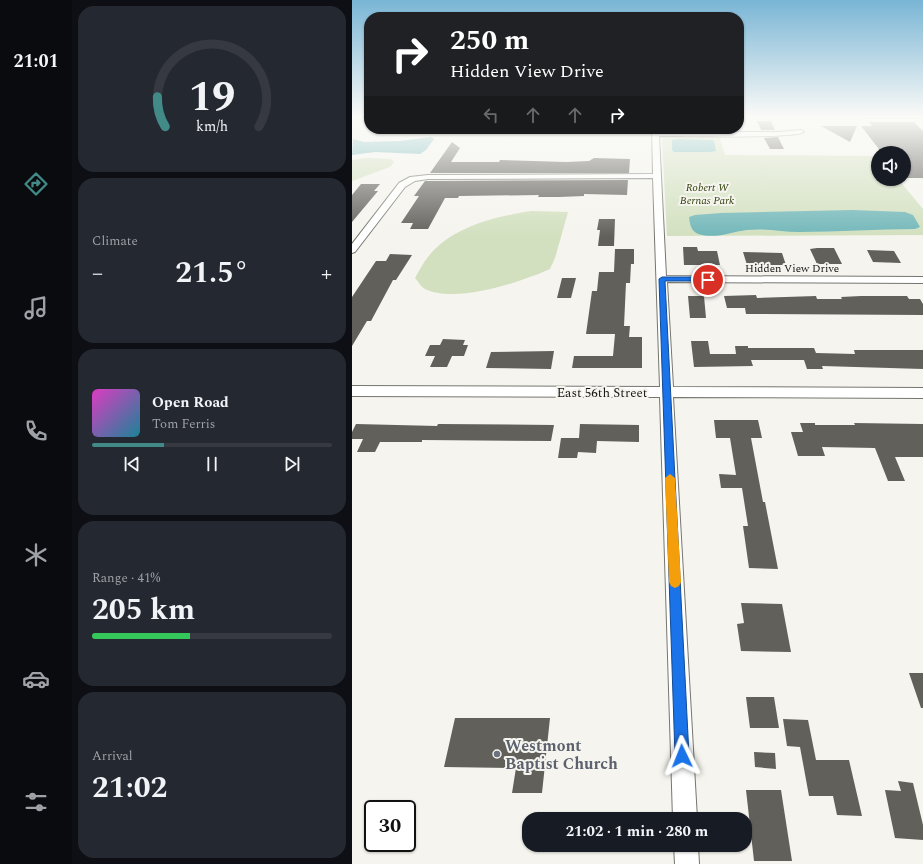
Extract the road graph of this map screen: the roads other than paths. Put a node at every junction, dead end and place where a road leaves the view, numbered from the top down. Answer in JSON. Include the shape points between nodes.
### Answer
{"nodes":[{"id":1,"x":657,"y":156,"type":"edge"},
{"id":2,"x":657,"y":176,"type":"junction"},
{"id":3,"x":352,"y":250,"type":"edge"},
{"id":4,"x":662,"y":279,"type":"junction"},
{"id":5,"x":923,"y":280,"type":"edge"},
{"id":6,"x":352,"y":391,"type":"edge"},
{"id":7,"x":667,"y":392,"type":"junction"},
{"id":8,"x":923,"y":393,"type":"edge"},
{"id":9,"x":685,"y":812,"type":"edge"},
{"id":10,"x":686,"y":852,"type":"edge"},
{"id":11,"x":687,"y":864,"type":"edge"}],
"edges":[{"from":1,"to":2,"type":"street"},
{"from":2,"to":3,"type":"street","via":[[413,179],[400,187]]},
{"from":2,"to":4,"type":"street"},
{"from":4,"to":5,"type":"street","name":"Hidden View Drive"},
{"from":4,"to":7,"type":"street"},
{"from":6,"to":7,"type":"street","name":"East 56th Street"},
{"from":7,"to":8,"type":"street","name":"East 56th Street"},
{"from":7,"to":9,"type":"street"},
{"from":10,"to":11,"type":"street"}]}
